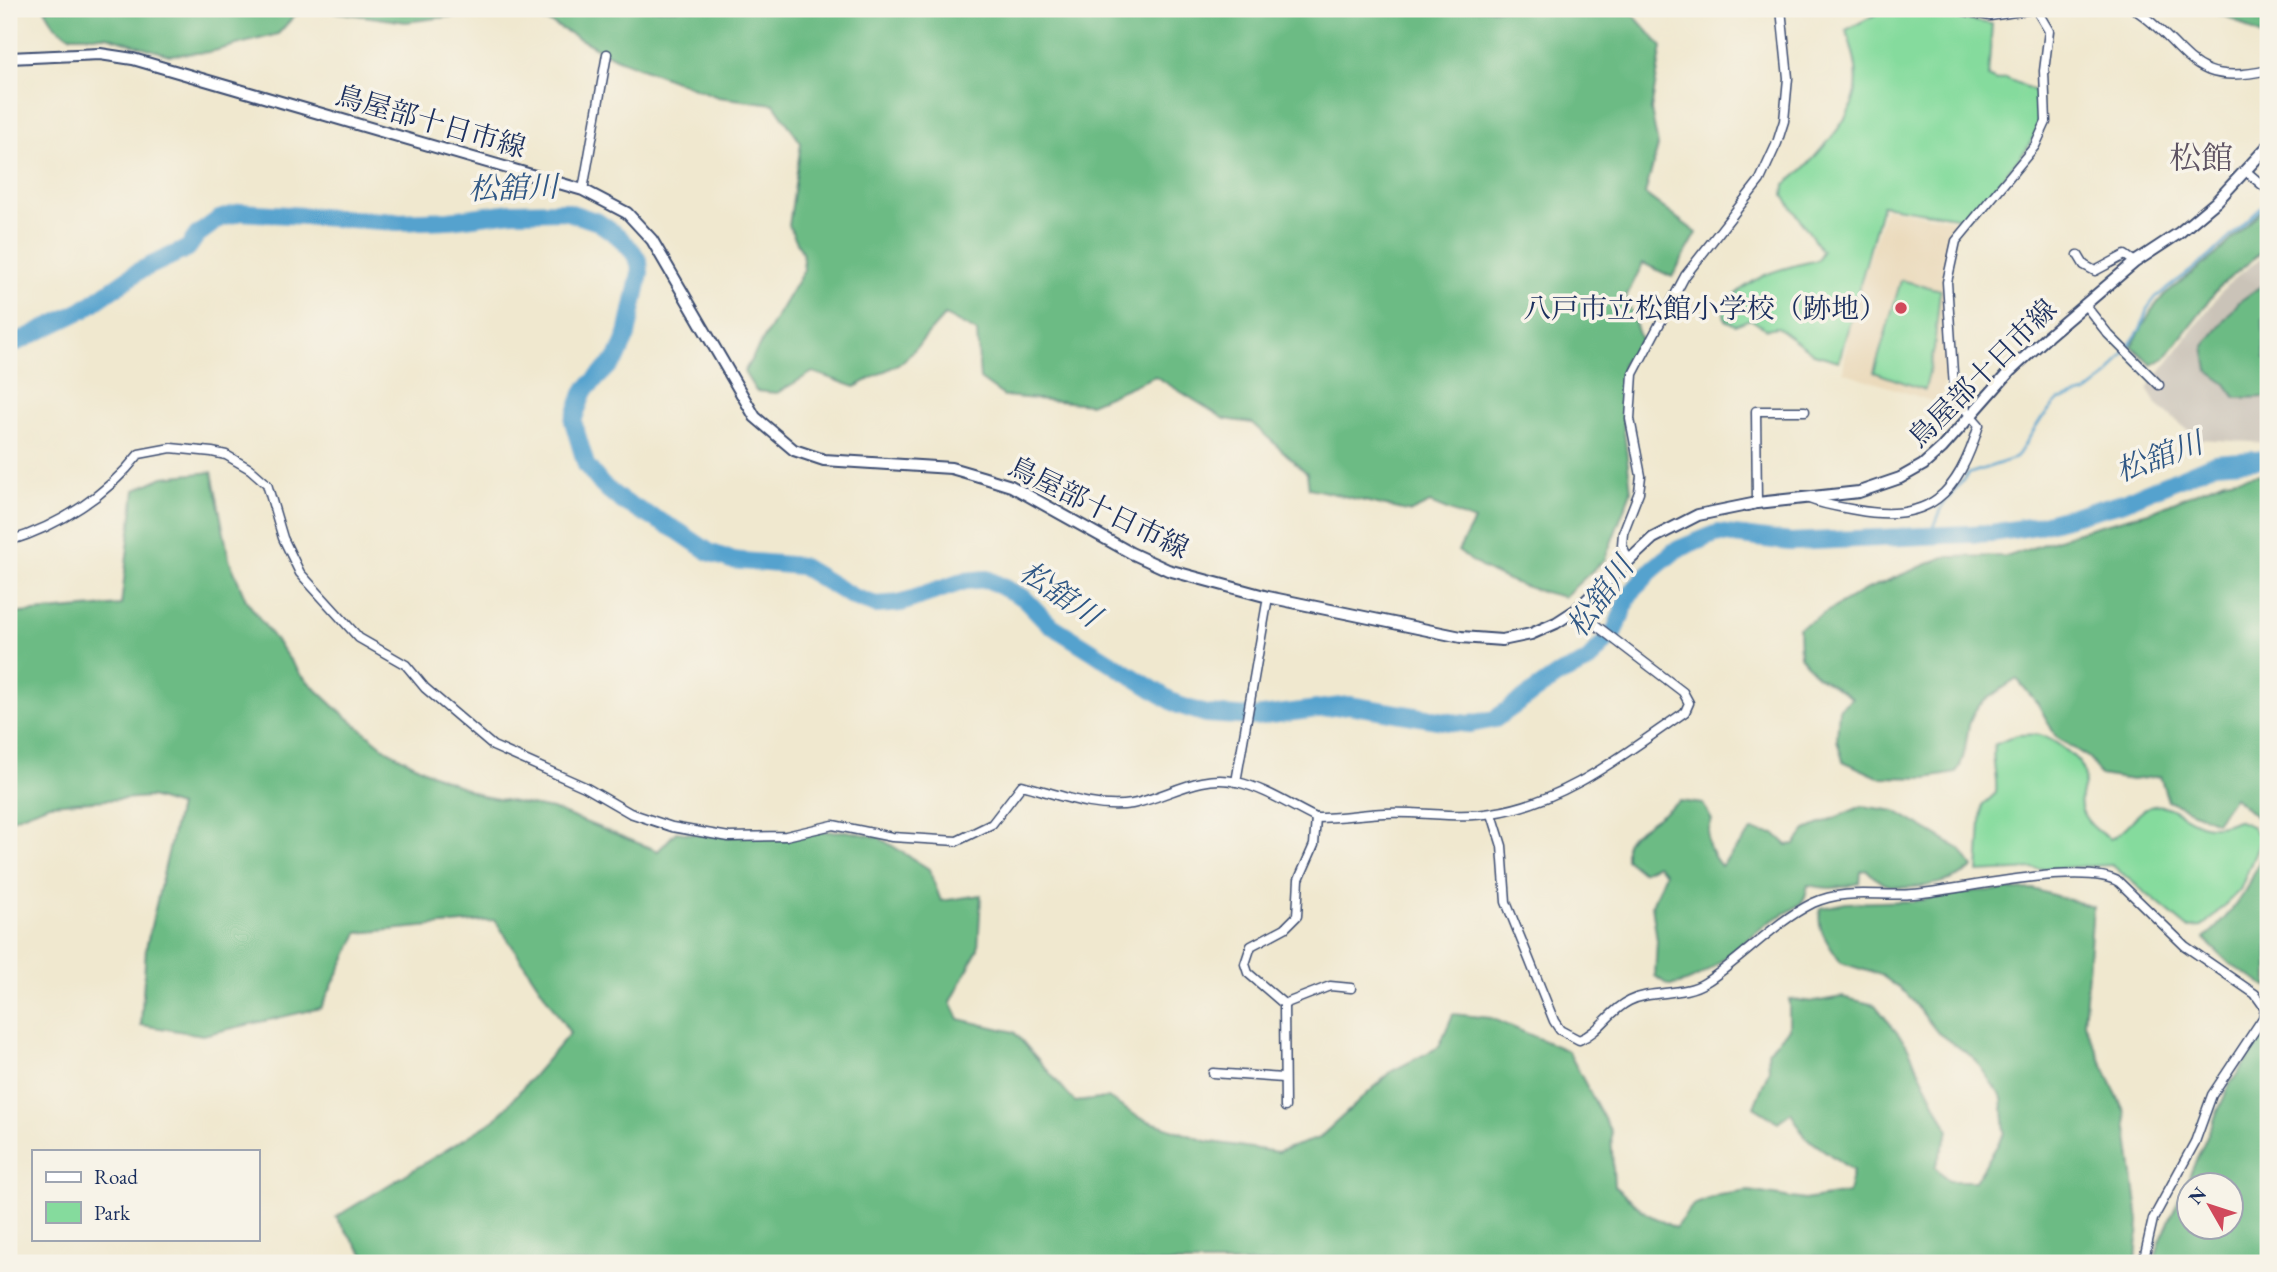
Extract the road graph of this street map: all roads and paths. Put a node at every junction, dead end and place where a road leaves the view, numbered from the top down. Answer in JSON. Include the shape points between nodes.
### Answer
{"nodes":[{"id":1,"x":1781,"y":9,"type":"edge"},
{"id":2,"x":1954,"y":9,"type":"edge"},
{"id":3,"x":2034,"y":9,"type":"edge"},
{"id":4,"x":2134,"y":9,"type":"edge"},
{"id":5,"x":607,"y":54,"type":"dead end"},
{"id":6,"x":9,"y":58,"type":"edge"},
{"id":7,"x":2268,"y":70,"type":"edge"},
{"id":8,"x":2268,"y":146,"type":"edge"},
{"id":9,"x":2247,"y":172,"type":"junction"},
{"id":10,"x":583,"y":190,"type":"junction"},
{"id":11,"x":2268,"y":190,"type":"edge"},
{"id":12,"x":2268,"y":238,"type":"edge"},
{"id":13,"x":2078,"y":255,"type":"dead end"},
{"id":14,"x":2268,"y":260,"type":"edge"},
{"id":15,"x":2135,"y":262,"type":"junction"},
{"id":16,"x":2084,"y":304,"type":"junction"},
{"id":17,"x":2159,"y":384,"type":"dead end"},
{"id":18,"x":1805,"y":411,"type":"dead end"},
{"id":19,"x":1971,"y":414,"type":"junction"},
{"id":20,"x":1805,"y":497,"type":"junction"},
{"id":21,"x":1757,"y":503,"type":"junction"},
{"id":22,"x":9,"y":541,"type":"edge"},
{"id":23,"x":1628,"y":559,"type":"junction"},
{"id":24,"x":1268,"y":597,"type":"junction"},
{"id":25,"x":1576,"y":610,"type":"junction"},
{"id":26,"x":1236,"y":782,"type":"junction"},
{"id":27,"x":1492,"y":814,"type":"junction"},
{"id":28,"x":1316,"y":818,"type":"junction"},
{"id":29,"x":1351,"y":988,"type":"dead end"},
{"id":30,"x":1284,"y":1004,"type":"junction"},
{"id":31,"x":1213,"y":1073,"type":"dead end"},
{"id":32,"x":1283,"y":1078,"type":"junction"},
{"id":33,"x":1284,"y":1107,"type":"dead end"},
{"id":34,"x":2143,"y":1263,"type":"edge"}],
"edges":[{"from":1,"to":23,"type":"street","via":[[1788,78],[1777,143],[1759,180],[1685,276],[1633,374],[1630,419],[1642,476],[1623,533]]},
{"from":2,"to":3,"type":"street","via":[[1990,16]]},
{"from":3,"to":19,"type":"street","via":[[2049,31],[2044,71],[2046,122],[2035,146],[1956,241],[1950,258],[1947,282],[1954,388],[1956,400]]},
{"from":4,"to":7,"type":"street","via":[[2202,70],[2227,76]]},
{"from":5,"to":10,"type":"street"},
{"from":6,"to":10,"type":"main road","name":"鳥屋部十日市線","via":[[100,54],[134,59]]},
{"from":8,"to":9,"type":"main road","name":"鳥屋部十日市線"},
{"from":9,"to":11,"type":"street"},
{"from":9,"to":15,"type":"main road","name":"鳥屋部十日市線","via":[[2179,233]]},
{"from":10,"to":24,"type":"main road","name":"鳥屋部十日市線","via":[[627,213],[652,240],[755,417],[794,450],[824,460],[951,468],[982,477],[1011,486],[1168,570]]},
{"from":12,"to":14,"type":"street"},
{"from":13,"to":15,"type":"street","via":[[2095,271],[2125,255]]},
{"from":15,"to":16,"type":"main road","name":"鳥屋部十日市線"},
{"from":16,"to":17,"type":"street"},
{"from":16,"to":19,"type":"main road","name":"鳥屋部十日市線","via":[[2010,371]]},
{"from":18,"to":21,"type":"street","via":[[1756,411]]},
{"from":19,"to":20,"type":"main road","name":"鳥屋部十日市線","via":[[1942,448],[1900,478],[1858,492]]},
{"from":19,"to":20,"type":"street","via":[[1979,425],[1961,467],[1944,493],[1926,508],[1909,513],[1865,512]]},
{"from":20,"to":21,"type":"main road","name":"鳥屋部十日市線"},
{"from":21,"to":23,"type":"main road","name":"鳥屋部十日市線","via":[[1678,524]]},
{"from":22,"to":26,"type":"street","via":[[50,524],[97,496],[139,454],[171,449],[226,455],[267,484],[283,538],[314,591],[359,638],[406,665],[425,688],[493,746],[585,787],[630,813],[700,833],[762,838],[834,825],[892,837],[957,841],[992,824],[1022,785],[1113,806],[1134,804],[1188,784]]},
{"from":23,"to":25,"type":"main road","name":"鳥屋部十日市線"},
{"from":24,"to":25,"type":"main road","name":"鳥屋部十日市線","via":[[1461,637],[1502,640],[1531,634]]},
{"from":24,"to":26,"type":"street"},
{"from":25,"to":27,"type":"street","via":[[1683,692],[1689,703],[1685,712],[1594,775],[1555,796]]},
{"from":26,"to":28,"type":"street"},
{"from":27,"to":28,"type":"street","via":[[1387,812]]},
{"from":27,"to":34,"type":"street","via":[[1502,846],[1510,913],[1554,1021],[1560,1030],[1579,1040],[1591,1035],[1627,1002],[1693,989],[1706,982],[1749,947],[1824,899],[2089,875],[2110,876],[2119,882],[2185,946],[2255,994],[2265,1008],[2212,1095],[2195,1142],[2153,1219]]},
{"from":28,"to":30,"type":"street","via":[[1314,845],[1299,879],[1297,916],[1246,954],[1248,973]]},
{"from":29,"to":30,"type":"street","via":[[1330,986]]},
{"from":30,"to":32,"type":"street"},
{"from":31,"to":32,"type":"street"},
{"from":32,"to":33,"type":"street"}]}
